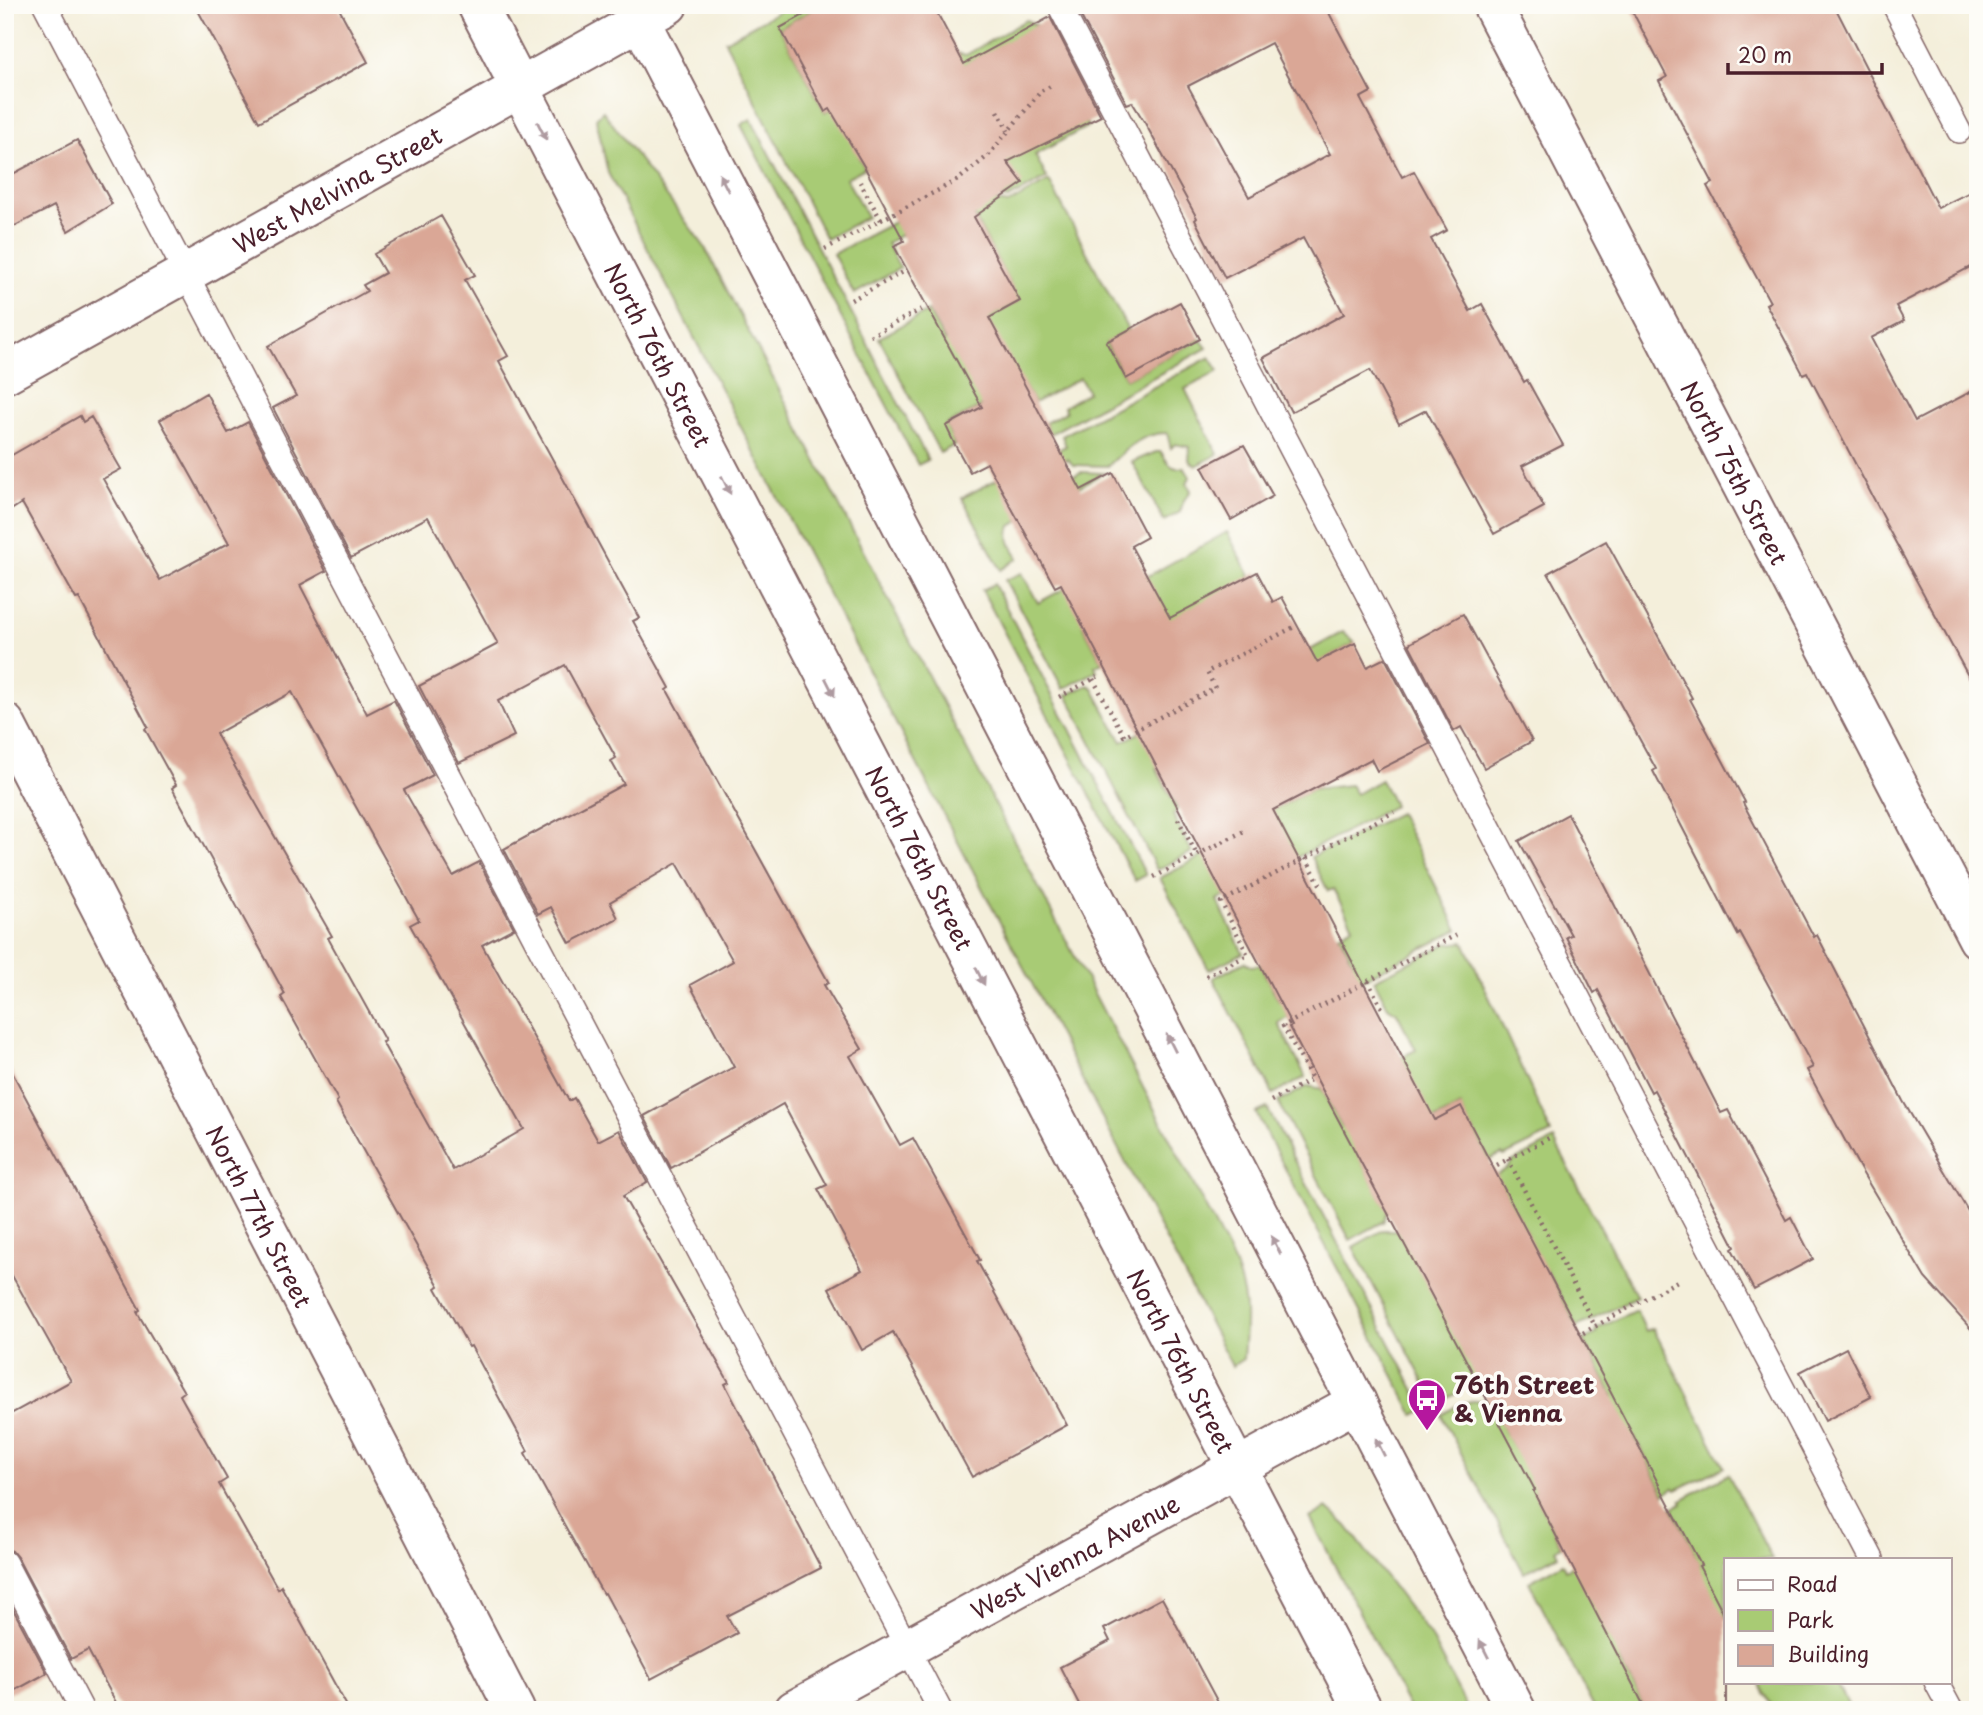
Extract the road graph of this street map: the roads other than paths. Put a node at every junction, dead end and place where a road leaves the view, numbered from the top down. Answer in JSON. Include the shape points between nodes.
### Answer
{"nodes":[{"id":1,"x":45,"y":5,"type":"edge"},
{"id":2,"x":477,"y":5,"type":"edge"},
{"id":3,"x":1059,"y":5,"type":"edge"},
{"id":4,"x":1492,"y":5,"type":"edge"},
{"id":5,"x":1894,"y":5,"type":"edge"},
{"id":6,"x":647,"y":10,"type":"edge"},
{"id":7,"x":519,"y":87,"type":"junction"},
{"id":8,"x":1959,"y":131,"type":"dead end"},
{"id":9,"x":188,"y":274,"type":"junction"},
{"id":10,"x":5,"y":374,"type":"edge"},
{"id":11,"x":5,"y":723,"type":"edge"},
{"id":12,"x":1978,"y":939,"type":"edge"},
{"id":13,"x":1357,"y":1402,"type":"junction"},
{"id":14,"x":1235,"y":1467,"type":"junction"},
{"id":15,"x":1871,"y":1558,"type":"edge"},
{"id":16,"x":5,"y":1563,"type":"edge"},
{"id":17,"x":907,"y":1648,"type":"junction"},
{"id":18,"x":1937,"y":1684,"type":"edge"},
{"id":19,"x":82,"y":1710,"type":"edge"},
{"id":20,"x":514,"y":1710,"type":"edge"},
{"id":21,"x":794,"y":1710,"type":"edge"},
{"id":22,"x":940,"y":1710,"type":"edge"},
{"id":23,"x":1363,"y":1710,"type":"edge"},
{"id":24,"x":1516,"y":1710,"type":"edge"},
{"id":25,"x":1951,"y":1710,"type":"edge"}],
"edges":[{"from":1,"to":9,"type":"lane"},
{"from":2,"to":7,"type":"main road","name":"North 76th Street"},
{"from":3,"to":15,"type":"lane"},
{"from":4,"to":12,"type":"main road","name":"North 75th Street"},
{"from":5,"to":8,"type":"lane"},
{"from":6,"to":7,"type":"main road","name":"West Melvina Street"},
{"from":13,"to":6,"type":"main road","one_way":true},
{"from":7,"to":9,"type":"main road","name":"West Melvina Street"},
{"from":7,"to":14,"type":"main road","name":"North 76th Street","one_way":true},
{"from":9,"to":10,"type":"main road","name":"West Melvina Street"},
{"from":9,"to":17,"type":"lane"},
{"from":11,"to":20,"type":"main road","name":"North 77th Street"},
{"from":13,"to":14,"type":"main road","name":"West Vienna Avenue"},
{"from":24,"to":13,"type":"main road","one_way":true},
{"from":14,"to":17,"type":"main road","name":"West Vienna Avenue"},
{"from":14,"to":23,"type":"main road","name":"North 76th Street"},
{"from":16,"to":19,"type":"lane"},
{"from":17,"to":21,"type":"main road","name":"West Vienna Avenue"},
{"from":17,"to":22,"type":"lane"},
{"from":18,"to":25,"type":"lane"}]}
